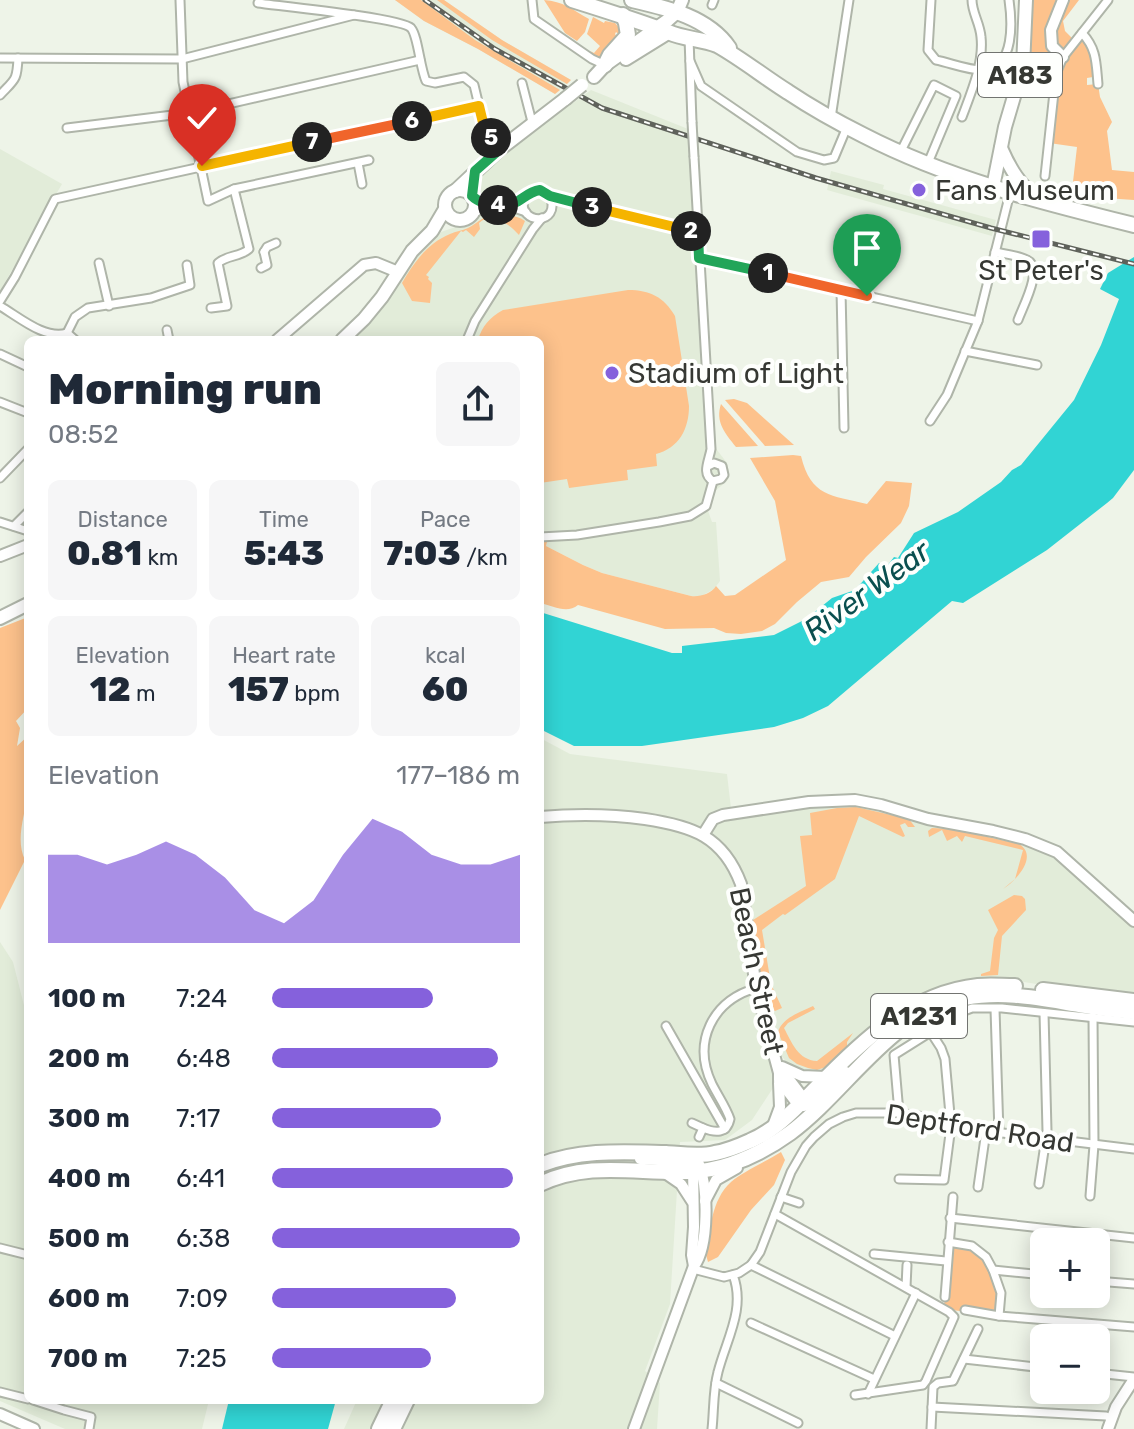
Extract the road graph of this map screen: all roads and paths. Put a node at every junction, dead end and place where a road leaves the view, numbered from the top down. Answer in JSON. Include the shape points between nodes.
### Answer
{"nodes":[{"id":1,"x":180,"y":0,"type":"edge"},
{"id":2,"x":532,"y":0,"type":"edge"},
{"id":3,"x":572,"y":0,"type":"edge"},
{"id":4,"x":664,"y":0,"type":"edge"},
{"id":5,"x":849,"y":0,"type":"edge"},
{"id":6,"x":931,"y":0,"type":"edge"},
{"id":7,"x":972,"y":0,"type":"edge"},
{"id":8,"x":1009,"y":0,"type":"edge"},
{"id":9,"x":1026,"y":0,"type":"edge"},
{"id":10,"x":1063,"y":0,"type":"edge"},
{"id":11,"x":1108,"y":0,"type":"edge"},
{"id":12,"x":636,"y":1,"type":"edge"},
{"id":13,"x":258,"y":3,"type":"dead end"},
{"id":14,"x":679,"y":6,"type":"edge"},
{"id":15,"x":354,"y":15,"type":"junction"},
{"id":16,"x":623,"y":15,"type":"junction"},
{"id":17,"x":662,"y":32,"type":"junction"},
{"id":18,"x":1082,"y":33,"type":"junction"},
{"id":19,"x":689,"y":38,"type":"junction"},
{"id":20,"x":717,"y":45,"type":"junction"},
{"id":21,"x":734,"y":55,"type":"junction"},
{"id":22,"x":1063,"y":57,"type":"junction"},
{"id":23,"x":0,"y":58,"type":"edge"},
{"id":24,"x":18,"y":58,"type":"junction"},
{"id":25,"x":182,"y":59,"type":"junction"},
{"id":26,"x":420,"y":60,"type":"junction"},
{"id":27,"x":690,"y":61,"type":"junction"},
{"id":28,"x":605,"y":65,"type":"junction"},
{"id":29,"x":977,"y":69,"type":"junction"},
{"id":30,"x":594,"y":77,"type":"junction"},
{"id":31,"x":522,"y":83,"type":"dead end"},
{"id":32,"x":1098,"y":84,"type":"dead end"},
{"id":33,"x":0,"y":95,"type":"edge"},
{"id":34,"x":479,"y":106,"type":"junction"},
{"id":35,"x":189,"y":113,"type":"junction"},
{"id":36,"x":962,"y":117,"type":"dead end"},
{"id":37,"x":831,"y":118,"type":"junction"},
{"id":38,"x":532,"y":122,"type":"junction"},
{"id":39,"x":847,"y":127,"type":"junction"},
{"id":40,"x":67,"y":128,"type":"dead end"},
{"id":41,"x":1001,"y":148,"type":"junction"},
{"id":42,"x":500,"y":149,"type":"junction"},
{"id":43,"x":900,"y":153,"type":"junction"},
{"id":44,"x":369,"y":160,"type":"dead end"},
{"id":45,"x":358,"y":163,"type":"junction"},
{"id":46,"x":927,"y":164,"type":"junction"},
{"id":47,"x":202,"y":166,"type":"junction"},
{"id":48,"x":475,"y":171,"type":"junction"},
{"id":49,"x":1045,"y":176,"type":"dead end"},
{"id":50,"x":362,"y":184,"type":"dead end"},
{"id":51,"x":993,"y":187,"type":"junction"},
{"id":52,"x":234,"y":189,"type":"junction"},
{"id":53,"x":455,"y":191,"type":"junction"},
{"id":54,"x":1010,"y":193,"type":"junction"},
{"id":55,"x":550,"y":196,"type":"junction"},
{"id":56,"x":473,"y":197,"type":"junction"},
{"id":57,"x":525,"y":198,"type":"junction"},
{"id":58,"x":1039,"y":200,"type":"junction"},
{"id":59,"x":565,"y":201,"type":"junction"},
{"id":60,"x":491,"y":205,"type":"junction"},
{"id":61,"x":508,"y":206,"type":"junction"},
{"id":62,"x":445,"y":209,"type":"junction"},
{"id":63,"x":552,"y":209,"type":"junction"},
{"id":64,"x":526,"y":212,"type":"junction"},
{"id":65,"x":474,"y":213,"type":"junction"},
{"id":66,"x":538,"y":218,"type":"junction"},
{"id":67,"x":459,"y":221,"type":"junction"},
{"id":68,"x":1134,"y":225,"type":"edge"},
{"id":69,"x":432,"y":231,"type":"junction"},
{"id":70,"x":698,"y":233,"type":"junction"},
{"id":71,"x":276,"y":243,"type":"dead end"},
{"id":72,"x":249,"y":249,"type":"junction"},
{"id":73,"x":264,"y":252,"type":"junction"},
{"id":74,"x":995,"y":252,"type":"junction"},
{"id":75,"x":699,"y":258,"type":"junction"},
{"id":76,"x":99,"y":263,"type":"dead end"},
{"id":77,"x":187,"y":265,"type":"dead end"},
{"id":78,"x":261,"y":268,"type":"dead end"},
{"id":79,"x":398,"y":272,"type":"junction"},
{"id":80,"x":841,"y":290,"type":"junction"},
{"id":81,"x":0,"y":303,"type":"edge"},
{"id":82,"x":109,"y":306,"type":"junction"},
{"id":83,"x":211,"y":308,"type":"dead end"},
{"id":84,"x":1018,"y":320,"type":"dead end"},
{"id":85,"x":978,"y":321,"type":"junction"},
{"id":86,"x":167,"y":330,"type":"dead end"},
{"id":87,"x":67,"y":333,"type":"junction"},
{"id":88,"x":70,"y":336,"type":"edge"},
{"id":89,"x":168,"y":336,"type":"edge"},
{"id":90,"x":282,"y":336,"type":"edge"},
{"id":91,"x":346,"y":336,"type":"edge"},
{"id":92,"x":469,"y":336,"type":"edge"},
{"id":93,"x":965,"y":351,"type":"junction"},
{"id":94,"x":0,"y":354,"type":"edge"},
{"id":95,"x":24,"y":365,"type":"edge"},
{"id":96,"x":1037,"y":365,"type":"dead end"},
{"id":97,"x":1,"y":405,"type":"edge"},
{"id":98,"x":24,"y":412,"type":"edge"},
{"id":99,"x":930,"y":421,"type":"dead end"},
{"id":100,"x":844,"y":428,"type":"dead end"},
{"id":101,"x":711,"y":449,"type":"junction"},
{"id":102,"x":24,"y":453,"type":"edge"},
{"id":103,"x":717,"y":463,"type":"junction"},
{"id":104,"x":708,"y":466,"type":"junction"},
{"id":105,"x":0,"y":478,"type":"edge"},
{"id":106,"x":713,"y":481,"type":"junction"},
{"id":107,"x":24,"y":516,"type":"edge"},
{"id":108,"x":0,"y":522,"type":"edge"},
{"id":109,"x":14,"y":526,"type":"junction"},
{"id":110,"x":24,"y":530,"type":"edge"},
{"id":111,"x":544,"y":537,"type":"edge"},
{"id":112,"x":24,"y":547,"type":"edge"},
{"id":113,"x":0,"y":556,"type":"edge"},
{"id":114,"x":24,"y":606,"type":"edge"},
{"id":115,"x":0,"y":618,"type":"edge"},
{"id":116,"x":544,"y":817,"type":"edge"},
{"id":117,"x":703,"y":835,"type":"junction"},
{"id":118,"x":1134,"y":921,"type":"edge"},
{"id":119,"x":756,"y":988,"type":"junction"},
{"id":120,"x":1134,"y":1001,"type":"edge"},
{"id":121,"x":995,"y":1009,"type":"junction"},
{"id":122,"x":1134,"y":1012,"type":"edge"},
{"id":123,"x":1044,"y":1013,"type":"junction"},
{"id":124,"x":1093,"y":1017,"type":"junction"},
{"id":125,"x":1134,"y":1022,"type":"edge"},
{"id":126,"x":666,"y":1026,"type":"dead end"},
{"id":127,"x":930,"y":1031,"type":"junction"},
{"id":128,"x":778,"y":1072,"type":"junction"},
{"id":129,"x":826,"y":1077,"type":"junction"},
{"id":130,"x":804,"y":1107,"type":"junction"},
{"id":131,"x":899,"y":1113,"type":"junction"},
{"id":132,"x":692,"y":1123,"type":"dead end"},
{"id":133,"x":951,"y":1126,"type":"junction"},
{"id":134,"x":703,"y":1128,"type":"junction"},
{"id":135,"x":773,"y":1128,"type":"junction"},
{"id":136,"x":725,"y":1129,"type":"junction"},
{"id":137,"x":986,"y":1131,"type":"junction"},
{"id":138,"x":999,"y":1133,"type":"junction"},
{"id":139,"x":699,"y":1137,"type":"dead end"},
{"id":140,"x":1045,"y":1139,"type":"junction"},
{"id":141,"x":1094,"y":1145,"type":"junction"},
{"id":142,"x":1134,"y":1149,"type":"edge"},
{"id":143,"x":750,"y":1157,"type":"junction"},
{"id":144,"x":544,"y":1163,"type":"edge"},
{"id":145,"x":697,"y":1164,"type":"junction"},
{"id":146,"x":662,"y":1171,"type":"junction"},
{"id":147,"x":899,"y":1179,"type":"dead end"},
{"id":148,"x":544,"y":1183,"type":"edge"},
{"id":149,"x":1039,"y":1184,"type":"dead end"},
{"id":150,"x":978,"y":1187,"type":"dead end"},
{"id":151,"x":1090,"y":1196,"type":"dead end"},
{"id":152,"x":781,"y":1197,"type":"junction"},
{"id":153,"x":953,"y":1197,"type":"dead end"},
{"id":154,"x":698,"y":1203,"type":"junction"},
{"id":155,"x":799,"y":1203,"type":"dead end"},
{"id":156,"x":775,"y":1214,"type":"junction"},
{"id":157,"x":950,"y":1218,"type":"junction"},
{"id":158,"x":1134,"y":1238,"type":"edge"},
{"id":159,"x":948,"y":1242,"type":"junction"},
{"id":160,"x":0,"y":1248,"type":"edge"},
{"id":161,"x":24,"y":1254,"type":"edge"},
{"id":162,"x":874,"y":1254,"type":"dead end"},
{"id":163,"x":946,"y":1261,"type":"junction"},
{"id":164,"x":751,"y":1265,"type":"junction"},
{"id":165,"x":907,"y":1265,"type":"dead end"},
{"id":166,"x":693,"y":1267,"type":"junction"},
{"id":167,"x":993,"y":1270,"type":"junction"},
{"id":168,"x":1030,"y":1274,"type":"edge"},
{"id":169,"x":733,"y":1275,"type":"junction"},
{"id":170,"x":1110,"y":1282,"type":"edge"},
{"id":171,"x":1134,"y":1284,"type":"edge"},
{"id":172,"x":906,"y":1287,"type":"junction"},
{"id":173,"x":916,"y":1293,"type":"junction"},
{"id":174,"x":945,"y":1297,"type":"dead end"},
{"id":175,"x":965,"y":1310,"type":"dead end"},
{"id":176,"x":999,"y":1316,"type":"junction"},
{"id":177,"x":751,"y":1323,"type":"dead end"},
{"id":178,"x":1134,"y":1327,"type":"edge"},
{"id":179,"x":978,"y":1329,"type":"dead end"},
{"id":180,"x":895,"y":1336,"type":"junction"},
{"id":181,"x":964,"y":1359,"type":"junction"},
{"id":182,"x":1030,"y":1366,"type":"edge"},
{"id":183,"x":1110,"y":1375,"type":"edge"},
{"id":184,"x":1134,"y":1378,"type":"edge"},
{"id":185,"x":874,"y":1379,"type":"junction"},
{"id":186,"x":716,"y":1383,"type":"junction"},
{"id":187,"x":0,"y":1392,"type":"edge"},
{"id":188,"x":868,"y":1394,"type":"junction"},
{"id":189,"x":855,"y":1395,"type":"dead end"},
{"id":190,"x":24,"y":1398,"type":"edge"},
{"id":191,"x":45,"y":1404,"type":"edge"},
{"id":192,"x":391,"y":1404,"type":"edge"},
{"id":193,"x":405,"y":1404,"type":"edge"},
{"id":194,"x":932,"y":1407,"type":"junction"},
{"id":195,"x":0,"y":1414,"type":"edge"},
{"id":196,"x":798,"y":1423,"type":"dead end"},
{"id":197,"x":1110,"y":1423,"type":"edge"},
{"id":198,"x":34,"y":1429,"type":"edge"},
{"id":199,"x":89,"y":1429,"type":"edge"},
{"id":200,"x":379,"y":1429,"type":"edge"},
{"id":201,"x":393,"y":1429,"type":"edge"},
{"id":202,"x":634,"y":1429,"type":"edge"},
{"id":203,"x":712,"y":1429,"type":"edge"},
{"id":204,"x":931,"y":1429,"type":"edge"}],
"edges":[{"from":1,"to":25,"type":"street"},
{"from":2,"to":28,"type":"street","via":[[534,19]]},
{"from":3,"to":16,"type":"highway"},
{"from":4,"to":12,"type":"highway"},
{"from":5,"to":37,"type":"street"},
{"from":6,"to":29,"type":"street","via":[[928,50],[936,60]]},
{"from":7,"to":29,"type":"street","via":[[982,44]]},
{"from":8,"to":29,"type":"street","via":[[1006,55],[998,66]]},
{"from":9,"to":41,"type":"main road","number":"A183","via":[[1023,66]]},
{"from":10,"to":22,"type":"street","via":[[1051,30],[1052,46]]},
{"from":11,"to":18,"type":"street"},
{"from":12,"to":14,"type":"highway"},
{"from":12,"to":17,"type":"highway","via":[[656,16]]},
{"from":13,"to":15,"type":"street"},
{"from":14,"to":17,"type":"main road"},
{"from":14,"to":20,"type":"highway","via":[[679,19]]},
{"from":14,"to":21,"type":"highway"},
{"from":15,"to":25,"type":"street"},
{"from":15,"to":26,"type":"street","via":[[406,24],[414,33]]},
{"from":16,"to":17,"type":"highway"},
{"from":16,"to":28,"type":"highway","via":[[628,35]]},
{"from":17,"to":19,"type":"highway"},
{"from":17,"to":28,"type":"main road","via":[[642,38]]},
{"from":17,"to":30,"type":"main road"},
{"from":18,"to":22,"type":"street"},
{"from":18,"to":32,"type":"street","via":[[1091,42]]},
{"from":19,"to":20,"type":"highway"},
{"from":19,"to":27,"type":"street"},
{"from":20,"to":21,"type":"highway"},
{"from":21,"to":37,"type":"highway"},
{"from":22,"to":49,"type":"street","via":[[1056,74]]},
{"from":23,"to":24,"type":"street"},
{"from":24,"to":25,"type":"street"},
{"from":24,"to":33,"type":"street","via":[[14,82]]},
{"from":25,"to":35,"type":"street"},
{"from":26,"to":34,"type":"street","via":[[430,83],[470,80]]},
{"from":26,"to":35,"type":"street"},
{"from":27,"to":39,"type":"street","via":[[701,86],[797,152],[834,158]]},
{"from":27,"to":70,"type":"street","bridge":true},
{"from":28,"to":30,"type":"main road"},
{"from":29,"to":36,"type":"street"},
{"from":30,"to":38,"type":"main road","bridge":true},
{"from":31,"to":38,"type":"street"},
{"from":34,"to":42,"type":"street","via":[[485,131]]},
{"from":34,"to":47,"type":"street"},
{"from":35,"to":40,"type":"street"},
{"from":35,"to":47,"type":"street"},
{"from":37,"to":39,"type":"highway"},
{"from":38,"to":42,"type":"main road"},
{"from":39,"to":43,"type":"highway"},
{"from":41,"to":51,"type":"main road","number":"A183"},
{"from":41,"to":58,"type":"main road","via":[[1012,173]]},
{"from":42,"to":48,"type":"main road"},
{"from":43,"to":46,"type":"highway"},
{"from":43,"to":46,"type":"street","via":[[934,85],[956,96]]},
{"from":44,"to":45,"type":"street"},
{"from":45,"to":50,"type":"street"},
{"from":45,"to":52,"type":"street"},
{"from":46,"to":51,"type":"highway"},
{"from":47,"to":52,"type":"street","via":[[208,201]]},
{"from":47,"to":81,"type":"street","via":[[55,199]]},
{"from":48,"to":53,"type":"main road"},
{"from":48,"to":56,"type":"main road"},
{"from":51,"to":54,"type":"highway"},
{"from":52,"to":72,"type":"street"},
{"from":53,"to":56,"type":"main road"},
{"from":53,"to":62,"type":"main road"},
{"from":54,"to":58,"type":"highway"},
{"from":54,"to":74,"type":"street"},
{"from":55,"to":57,"type":"street","via":[[536,190]]},
{"from":55,"to":59,"type":"street"},
{"from":55,"to":63,"type":"street"},
{"from":56,"to":60,"type":"street"},
{"from":56,"to":65,"type":"main road"},
{"from":57,"to":61,"type":"street"},
{"from":57,"to":64,"type":"street"},
{"from":58,"to":68,"type":"highway"},
{"from":59,"to":63,"type":"street"},
{"from":59,"to":70,"type":"street"},
{"from":60,"to":61,"type":"street"},
{"from":60,"to":65,"type":"street"},
{"from":61,"to":64,"type":"street"},
{"from":62,"to":67,"type":"main road"},
{"from":62,"to":69,"type":"main road"},
{"from":63,"to":66,"type":"street"},
{"from":64,"to":66,"type":"street"},
{"from":65,"to":67,"type":"main road"},
{"from":66,"to":92,"type":"street"},
{"from":67,"to":69,"type":"main road"},
{"from":69,"to":79,"type":"main road"},
{"from":70,"to":75,"type":"street"},
{"from":71,"to":73,"type":"street"},
{"from":72,"to":73,"type":"street"},
{"from":72,"to":83,"type":"street","via":[[218,263],[227,306]]},
{"from":73,"to":78,"type":"street","via":[[267,265]]},
{"from":74,"to":84,"type":"street","via":[[1034,265]]},
{"from":74,"to":85,"type":"street"},
{"from":75,"to":80,"type":"street"},
{"from":75,"to":101,"type":"street"},
{"from":76,"to":82,"type":"street"},
{"from":77,"to":82,"type":"street","via":[[190,285],[185,288]]},
{"from":79,"to":90,"type":"street","via":[[376,263],[364,265]]},
{"from":79,"to":91,"type":"main road"},
{"from":80,"to":85,"type":"street"},
{"from":80,"to":100,"type":"street"},
{"from":81,"to":87,"type":"street","via":[[46,332]]},
{"from":82,"to":87,"type":"street","via":[[81,312]]},
{"from":85,"to":93,"type":"street"},
{"from":86,"to":89,"type":"street"},
{"from":87,"to":88,"type":"street"},
{"from":93,"to":96,"type":"street"},
{"from":93,"to":99,"type":"street"},
{"from":94,"to":95,"type":"street"},
{"from":97,"to":98,"type":"street"},
{"from":101,"to":103,"type":"street"},
{"from":101,"to":104,"type":"street"},
{"from":102,"to":105,"type":"street"},
{"from":103,"to":104,"type":"street"},
{"from":103,"to":106,"type":"street","via":[[724,475]]},
{"from":104,"to":106,"type":"street","via":[[706,476]]},
{"from":106,"to":111,"type":"street","via":[[706,506],[690,516]]},
{"from":107,"to":109,"type":"street"},
{"from":108,"to":109,"type":"street"},
{"from":109,"to":110,"type":"street"},
{"from":112,"to":113,"type":"street"},
{"from":114,"to":115,"type":"main road"},
{"from":116,"to":117,"type":"street","via":[[614,815],[675,823]]},
{"from":117,"to":118,"type":"street","via":[[713,819],[723,815],[809,802],[881,805],[1049,848]]},
{"from":117,"to":119,"type":"street","name":"Beach Street","via":[[730,860],[741,884]]},
{"from":119,"to":128,"type":"street","name":"Beach Street"},
{"from":119,"to":136,"type":"street","via":[[729,1000],[706,1034],[708,1074],[730,1119]]},
{"from":120,"to":129,"type":"highway","number":"A1231","via":[[1020,987],[954,990],[898,1016]]},
{"from":121,"to":123,"type":"street"},
{"from":121,"to":127,"type":"street","via":[[972,1008]]},
{"from":121,"to":138,"type":"street"},
{"from":122,"to":130,"type":"highway","number":"A1231","via":[[1017,996],[974,997],[942,1005],[908,1022]]},
{"from":123,"to":124,"type":"street"},
{"from":123,"to":140,"type":"street"},
{"from":124,"to":125,"type":"street"},
{"from":124,"to":141,"type":"street"},
{"from":126,"to":136,"type":"street"},
{"from":127,"to":131,"type":"street","via":[[894,1055]]},
{"from":127,"to":133,"type":"street","via":[[945,1059]]},
{"from":128,"to":129,"type":"street"},
{"from":128,"to":130,"type":"street","name":"Beach Street"},
{"from":128,"to":135,"type":"street","via":[[780,1107]]},
{"from":129,"to":130,"type":"highway","number":"A1231"},
{"from":130,"to":135,"type":"highway","number":"A1231"},
{"from":130,"to":143,"type":"highway","number":"A1231","via":[[791,1132]]},
{"from":131,"to":133,"type":"street","name":"Deptford Road"},
{"from":131,"to":152,"type":"street","name":"Deptford Road","via":[[856,1113],[829,1124],[806,1146]]},
{"from":132,"to":134,"type":"street"},
{"from":133,"to":137,"type":"street","name":"Deptford Road"},
{"from":133,"to":147,"type":"street","via":[[944,1180]]},
{"from":134,"to":136,"type":"street","via":[[716,1133]]},
{"from":134,"to":139,"type":"street"},
{"from":135,"to":145,"type":"highway","number":"A1231"},
{"from":137,"to":138,"type":"street","name":"Deptford Road"},
{"from":137,"to":150,"type":"street"},
{"from":138,"to":140,"type":"street","name":"Deptford Road"},
{"from":140,"to":141,"type":"street","name":"Deptford Road"},
{"from":140,"to":149,"type":"street"},
{"from":141,"to":142,"type":"street","name":"Deptford Road"},
{"from":141,"to":151,"type":"street"},
{"from":143,"to":145,"type":"highway","number":"A1231","via":[[727,1166]]},
{"from":143,"to":154,"type":"street","via":[[716,1180]]},
{"from":144,"to":145,"type":"highway","number":"A1231","via":[[560,1157],[634,1152]]},
{"from":145,"to":146,"type":"highway","number":"A1231"},
{"from":145,"to":154,"type":"street"},
{"from":146,"to":148,"type":"highway","number":"A1231","via":[[597,1169]]},
{"from":146,"to":154,"type":"street"},
{"from":152,"to":155,"type":"street"},
{"from":152,"to":156,"type":"street"},
{"from":153,"to":157,"type":"street"},
{"from":154,"to":166,"type":"street"},
{"from":156,"to":164,"type":"street"},
{"from":156,"to":172,"type":"street"},
{"from":157,"to":158,"type":"street"},
{"from":157,"to":159,"type":"street"},
{"from":159,"to":163,"type":"street"},
{"from":159,"to":167,"type":"street","via":[[972,1246]]},
{"from":160,"to":161,"type":"street"},
{"from":162,"to":163,"type":"street"},
{"from":163,"to":174,"type":"street"},
{"from":164,"to":169,"type":"street"},
{"from":164,"to":180,"type":"street"},
{"from":165,"to":172,"type":"street"},
{"from":166,"to":169,"type":"street","via":[[714,1276]]},
{"from":166,"to":202,"type":"street"},
{"from":167,"to":168,"type":"street"},
{"from":167,"to":176,"type":"street","via":[[1001,1297]]},
{"from":169,"to":186,"type":"street","via":[[738,1308]]},
{"from":170,"to":171,"type":"street"},
{"from":172,"to":173,"type":"street"},
{"from":173,"to":180,"type":"street"},
{"from":173,"to":188,"type":"street","via":[[954,1317],[926,1381]]},
{"from":175,"to":176,"type":"street"},
{"from":176,"to":178,"type":"street"},
{"from":177,"to":185,"type":"street"},
{"from":179,"to":181,"type":"street"},
{"from":180,"to":185,"type":"street"},
{"from":181,"to":182,"type":"street"},
{"from":181,"to":194,"type":"street","via":[[953,1381],[933,1387]]},
{"from":183,"to":184,"type":"street"},
{"from":184,"to":197,"type":"street"},
{"from":185,"to":188,"type":"street"},
{"from":186,"to":196,"type":"street"},
{"from":186,"to":203,"type":"street"},
{"from":187,"to":190,"type":"street"},
{"from":188,"to":189,"type":"street"},
{"from":191,"to":199,"type":"street","via":[[91,1417]]},
{"from":192,"to":200,"type":"highway"},
{"from":193,"to":201,"type":"highway"},
{"from":194,"to":197,"type":"street","via":[[1106,1416]]},
{"from":194,"to":204,"type":"street"},
{"from":195,"to":198,"type":"street"}]}
